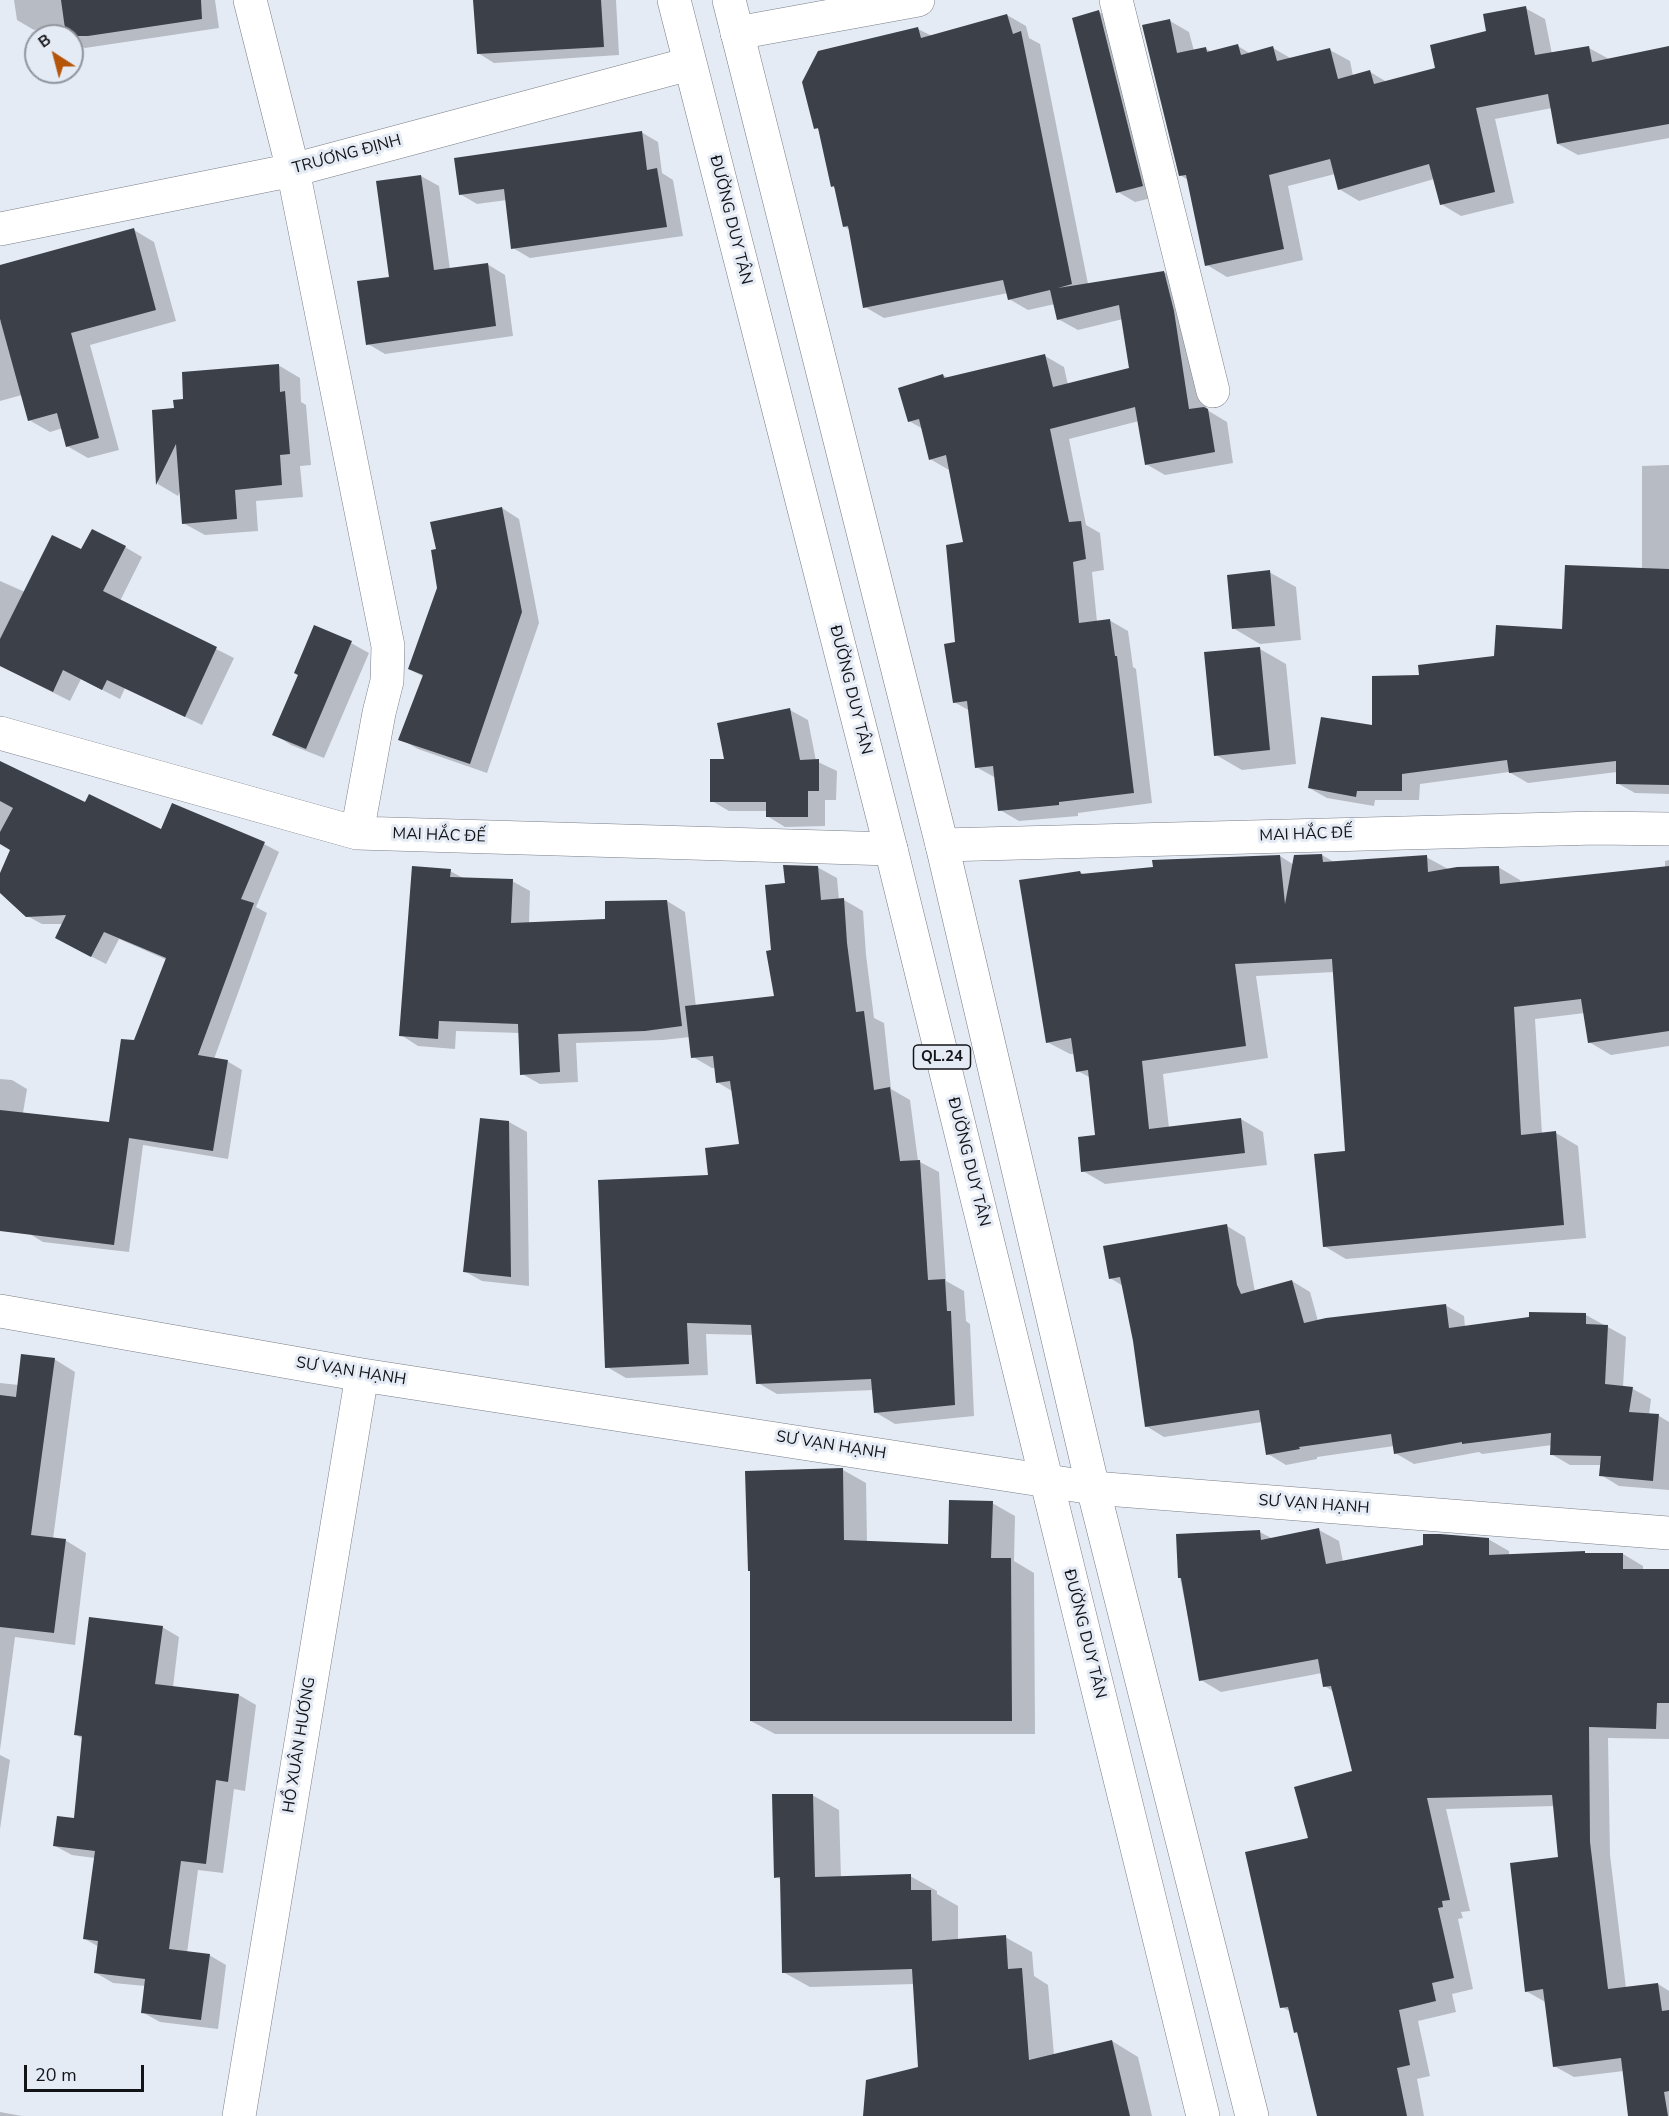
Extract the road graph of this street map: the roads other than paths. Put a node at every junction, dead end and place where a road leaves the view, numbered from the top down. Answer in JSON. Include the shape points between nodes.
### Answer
{"nodes":[{"id":1,"x":250,"y":0,"type":"edge"},
{"id":2,"x":675,"y":0,"type":"edge"},
{"id":3,"x":729,"y":0,"type":"edge"},
{"id":4,"x":918,"y":0,"type":"edge"},
{"id":5,"x":1116,"y":0,"type":"edge"},
{"id":6,"x":737,"y":33,"type":"junction"},
{"id":7,"x":689,"y":64,"type":"junction"},
{"id":8,"x":293,"y":170,"type":"junction"},
{"id":9,"x":0,"y":229,"type":"edge"},
{"id":10,"x":1213,"y":391,"type":"dead end"},
{"id":11,"x":0,"y":733,"type":"edge"},
{"id":12,"x":1669,"y":829,"type":"edge"},
{"id":13,"x":357,"y":833,"type":"junction"},
{"id":14,"x":942,"y":845,"type":"junction"},
{"id":15,"x":891,"y":849,"type":"junction"},
{"id":16,"x":0,"y":1311,"type":"edge"},
{"id":17,"x":362,"y":1375,"type":"junction"},
{"id":18,"x":1046,"y":1479,"type":"junction"},
{"id":19,"x":1093,"y":1488,"type":"junction"},
{"id":20,"x":1669,"y":1533,"type":"edge"},
{"id":21,"x":239,"y":2116,"type":"edge"},
{"id":22,"x":1203,"y":2116,"type":"edge"},
{"id":23,"x":1252,"y":2116,"type":"edge"}],
"edges":[{"from":1,"to":8,"type":"street"},
{"from":2,"to":7,"type":"street","name":"ĐƯỜNG DUY TÂN","number":"QL.24"},
{"from":3,"to":6,"type":"street","number":"QL.24"},
{"from":4,"to":6,"type":"street"},
{"from":5,"to":10,"type":"street"},
{"from":6,"to":14,"type":"street","number":"QL.24"},
{"from":7,"to":8,"type":"street","name":"TRƯƠNG ĐỊNH"},
{"from":7,"to":15,"type":"street","name":"ĐƯỜNG DUY TÂN","number":"QL.24"},
{"from":8,"to":9,"type":"street","name":"TRƯƠNG ĐỊNH"},
{"from":8,"to":13,"type":"street","via":[[388,646],[387,681]]},
{"from":11,"to":13,"type":"street","name":"MAI HẮC ĐẾ"},
{"from":12,"to":14,"type":"street","name":"MAI HẮC ĐẾ"},
{"from":13,"to":15,"type":"street","name":"MAI HẮC ĐẾ"},
{"from":14,"to":19,"type":"street","number":"QL.24"},
{"from":15,"to":18,"type":"street","name":"ĐƯỜNG DUY TÂN","number":"QL.24"},
{"from":16,"to":17,"type":"street","name":"SƯ VẠN HẠNH"},
{"from":17,"to":18,"type":"street","name":"SƯ VẠN HẠNH"},
{"from":17,"to":21,"type":"street","name":"HỒ XUÂN HƯƠNG"},
{"from":18,"to":19,"type":"street","name":"SƯ VẠN HẠNH"},
{"from":18,"to":22,"type":"street","name":"ĐƯỜNG DUY TÂN","number":"QL.24"},
{"from":19,"to":20,"type":"street","name":"SƯ VẠN HẠNH"},
{"from":19,"to":23,"type":"street","number":"QL.24"}]}
